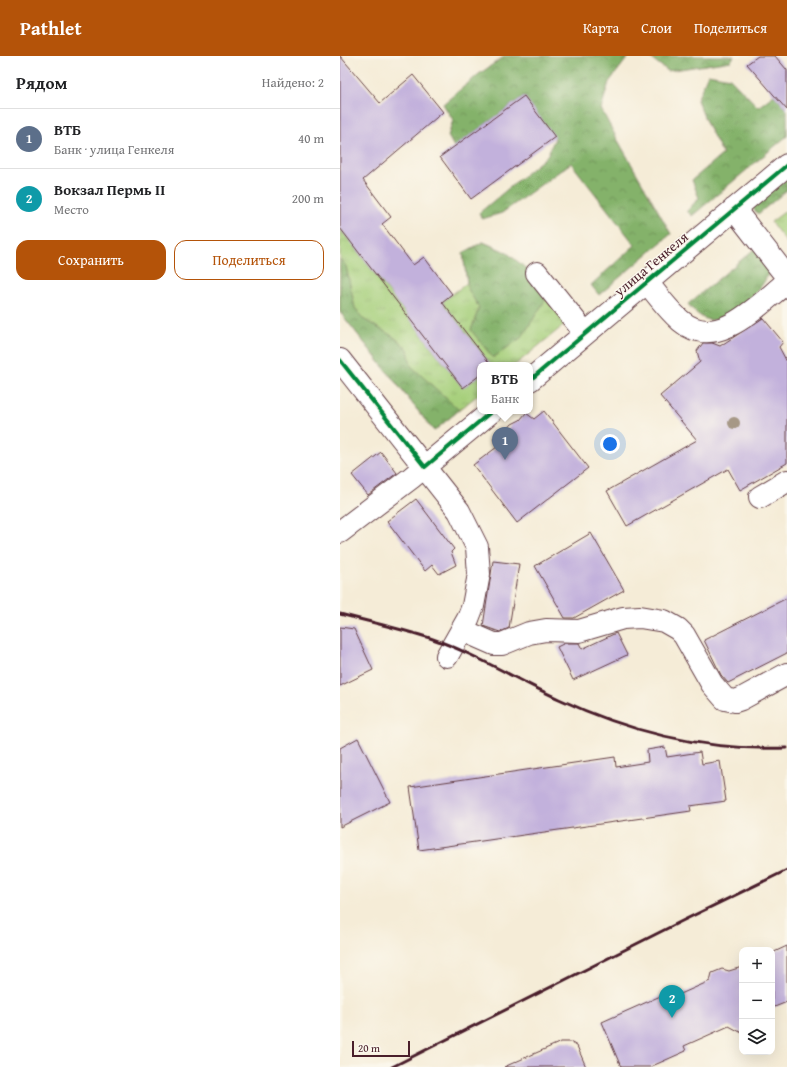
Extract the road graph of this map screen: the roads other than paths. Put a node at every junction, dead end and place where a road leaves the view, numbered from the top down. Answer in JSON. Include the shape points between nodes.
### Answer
{"nodes":[{"id":1,"x":787,"y":165,"type":"edge"},
{"id":2,"x":734,"y":209,"type":"junction"},
{"id":3,"x":537,"y":273,"type":"dead end"},
{"id":4,"x":787,"y":277,"type":"edge"},
{"id":5,"x":646,"y":282,"type":"junction"},
{"id":6,"x":787,"y":282,"type":"edge"},
{"id":7,"x":585,"y":334,"type":"junction"},
{"id":8,"x":340,"y":360,"type":"edge"},
{"id":9,"x":533,"y":377,"type":"edge"},
{"id":10,"x":488,"y":414,"type":"edge"},
{"id":11,"x":425,"y":467,"type":"junction"},
{"id":12,"x":787,"y":481,"type":"edge"},
{"id":13,"x":760,"y":496,"type":"dead end"},
{"id":14,"x":340,"y":532,"type":"edge"},
{"id":15,"x":462,"y":630,"type":"junction"},
{"id":16,"x":447,"y":656,"type":"dead end"},
{"id":17,"x":787,"y":674,"type":"edge"}],
"edges":[{"from":1,"to":2,"type":"street","name":"улица Генкеля"},
{"from":2,"to":4,"type":"street"},
{"from":2,"to":5,"type":"street","name":"улица Генкеля"},
{"from":3,"to":7,"type":"street"},
{"from":5,"to":6,"type":"street","via":[[681,322],[695,330],[708,332],[734,324]]},
{"from":5,"to":7,"type":"street","name":"улица Генкеля"},
{"from":7,"to":9,"type":"street","name":"улица Генкеля"},
{"from":8,"to":11,"type":"street"},
{"from":10,"to":11,"type":"street"},
{"from":11,"to":14,"type":"street"},
{"from":11,"to":15,"type":"street","via":[[459,511],[476,547],[479,560],[478,590]]},
{"from":12,"to":13,"type":"street"},
{"from":15,"to":16,"type":"street"},
{"from":15,"to":17,"type":"street","via":[[494,644],[546,630],[579,631],[631,617],[657,619],[671,624],[684,635],[712,684],[725,699],[741,699]]}]}
